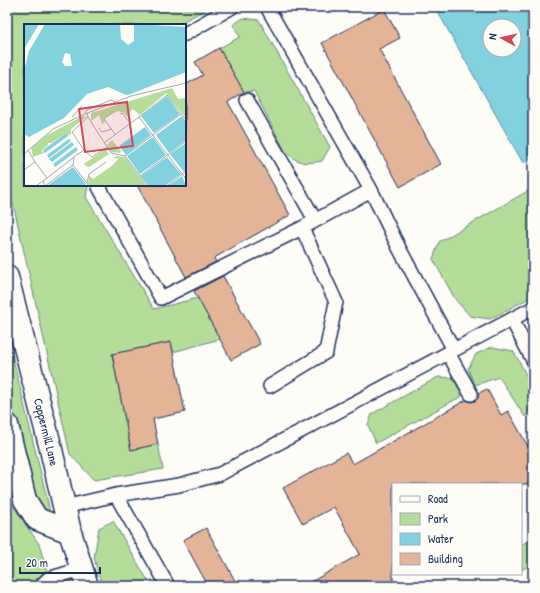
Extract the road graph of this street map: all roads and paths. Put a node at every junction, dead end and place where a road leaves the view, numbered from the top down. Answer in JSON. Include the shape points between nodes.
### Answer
{"nodes":[{"id":1,"x":232,"y":7,"type":"edge"},
{"id":2,"x":267,"y":7,"type":"edge"},
{"id":3,"x":186,"y":33,"type":"edge"},
{"id":4,"x":247,"y":100,"type":"dead end"},
{"id":5,"x":99,"y":187,"type":"dead end"},
{"id":6,"x":371,"y":190,"type":"junction"},
{"id":7,"x":315,"y":220,"type":"junction"},
{"id":8,"x":302,"y":228,"type":"junction"},
{"id":9,"x":7,"y":277,"type":"edge"},
{"id":10,"x":533,"y":308,"type":"edge"},
{"id":11,"x":512,"y":320,"type":"junction"},
{"id":12,"x":451,"y":352,"type":"junction"},
{"id":13,"x":533,"y":360,"type":"edge"},
{"id":14,"x":270,"y":386,"type":"dead end"},
{"id":15,"x":471,"y":394,"type":"dead end"},
{"id":16,"x":7,"y":425,"type":"edge"},
{"id":17,"x":116,"y":495,"type":"junction"},
{"id":18,"x":64,"y":508,"type":"junction"},
{"id":19,"x":70,"y":532,"type":"junction"},
{"id":20,"x":84,"y":577,"type":"edge"},
{"id":21,"x":41,"y":586,"type":"edge"},
{"id":22,"x":168,"y":586,"type":"edge"}],
"edges":[{"from":1,"to":3,"type":"lane"},
{"from":2,"to":6,"type":"lane"},
{"from":4,"to":7,"type":"lane"},
{"from":5,"to":8,"type":"lane","via":[[161,298]]},
{"from":6,"to":7,"type":"lane"},
{"from":6,"to":12,"type":"lane"},
{"from":7,"to":8,"type":"lane"},
{"from":8,"to":14,"type":"lane","via":[[336,302],[326,352]]},
{"from":9,"to":18,"type":"street","name":"Coppermill Lane"},
{"from":10,"to":11,"type":"lane"},
{"from":11,"to":12,"type":"lane"},
{"from":11,"to":13,"type":"lane"},
{"from":12,"to":15,"type":"lane"},
{"from":12,"to":17,"type":"lane","via":[[220,474],[179,485]]},
{"from":16,"to":19,"type":"street","via":[[25,500],[37,519]]},
{"from":17,"to":18,"type":"lane"},
{"from":17,"to":22,"type":"lane"},
{"from":18,"to":19,"type":"street","name":"Coppermill Lane"},
{"from":19,"to":20,"type":"street","name":"Coppermill Lane"},
{"from":20,"to":21,"type":"lane","via":[[48,579]]}]}
